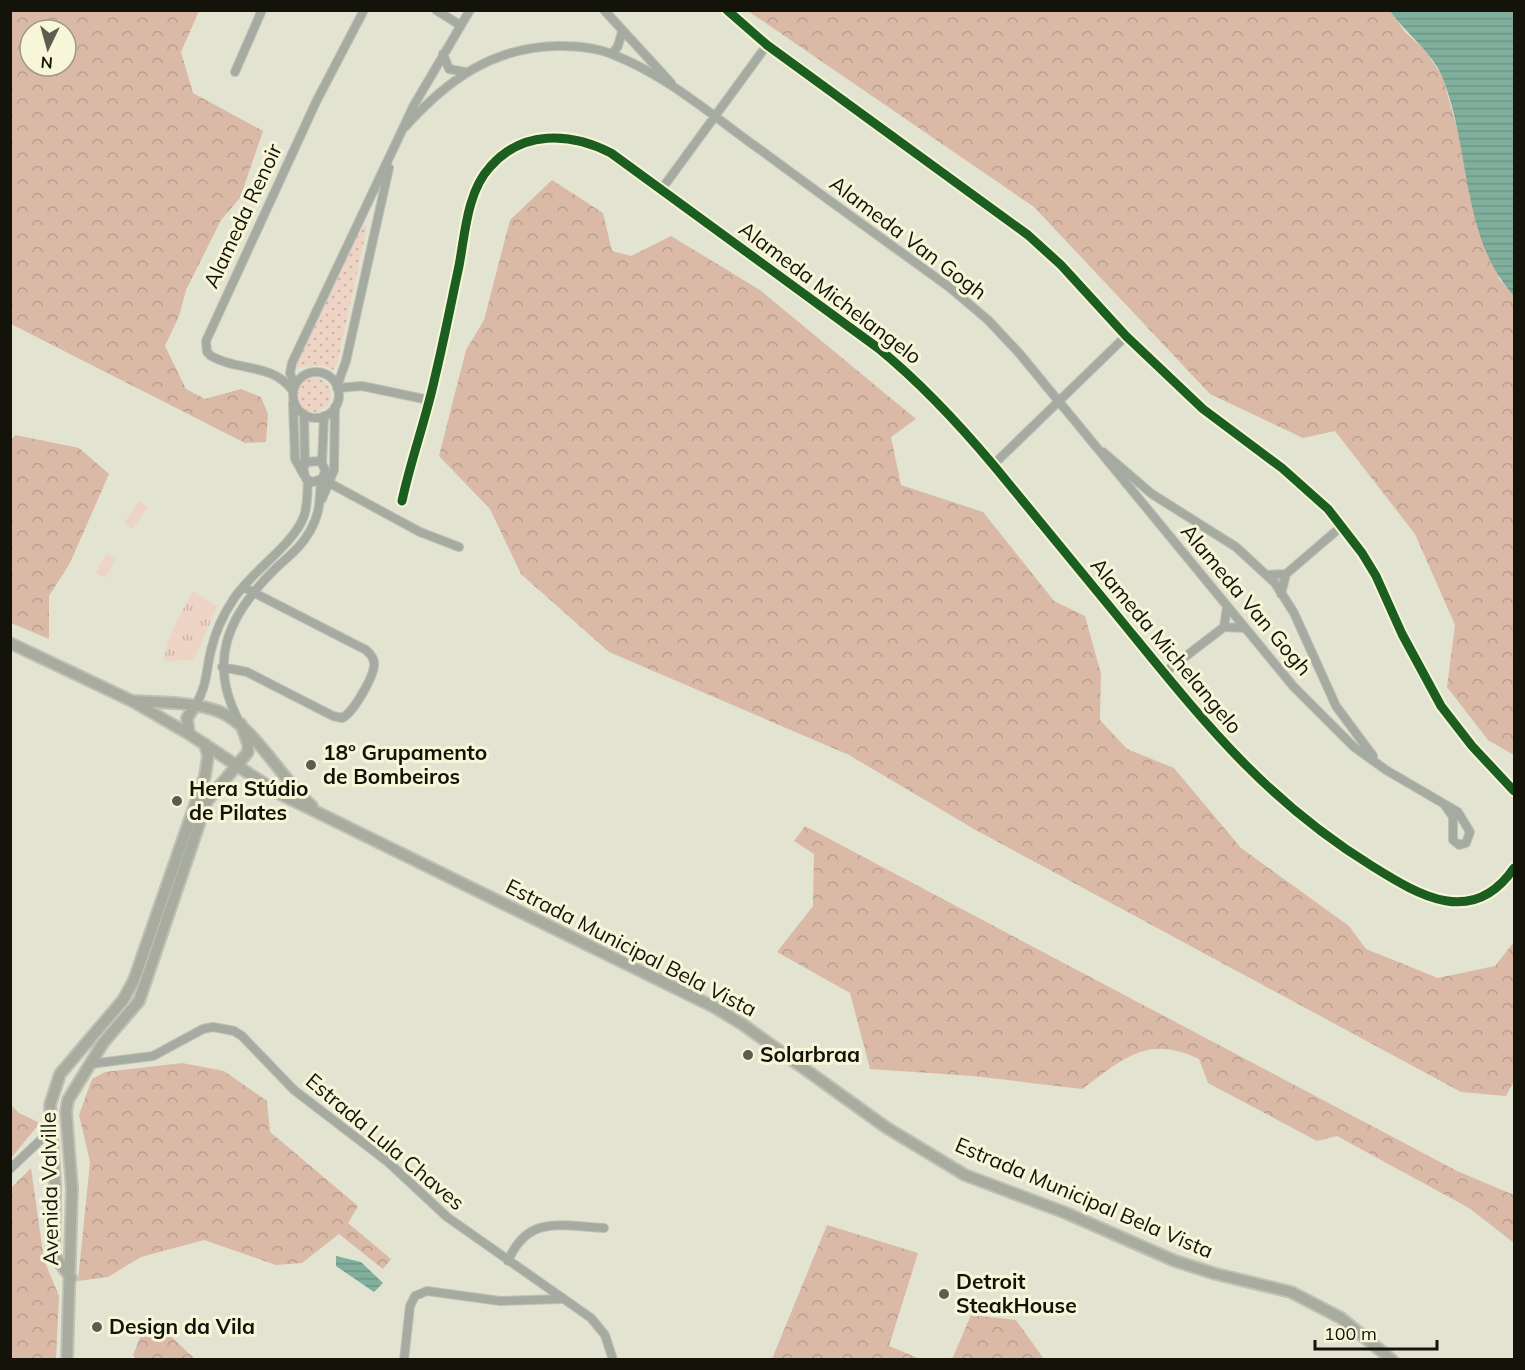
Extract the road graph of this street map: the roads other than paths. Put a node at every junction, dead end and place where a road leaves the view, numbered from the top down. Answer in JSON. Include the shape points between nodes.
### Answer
{"nodes":[{"id":1,"x":262,"y":10,"type":"edge"},
{"id":2,"x":364,"y":10,"type":"edge"},
{"id":3,"x":436,"y":10,"type":"edge"},
{"id":4,"x":470,"y":10,"type":"edge"},
{"id":5,"x":604,"y":10,"type":"edge"},
{"id":6,"x":727,"y":10,"type":"edge"},
{"id":7,"x":460,"y":25,"type":"junction"},
{"id":8,"x":622,"y":32,"type":"junction"},
{"id":9,"x":767,"y":45,"type":"junction"},
{"id":10,"x":443,"y":54,"type":"junction"},
{"id":11,"x":612,"y":54,"type":"junction"},
{"id":12,"x":235,"y":72,"type":"dead end"},
{"id":13,"x":465,"y":72,"type":"junction"},
{"id":14,"x":678,"y":91,"type":"junction"},
{"id":15,"x":714,"y":117,"type":"junction"},
{"id":16,"x":405,"y":127,"type":"junction"},
{"id":17,"x":396,"y":147,"type":"junction"},
{"id":18,"x":661,"y":190,"type":"junction"},
{"id":19,"x":360,"y":219,"type":"junction"},
{"id":20,"x":375,"y":225,"type":"junction"},
{"id":21,"x":1126,"y":336,"type":"junction"},
{"id":22,"x":337,"y":387,"type":"junction"},
{"id":23,"x":294,"y":391,"type":"junction"},
{"id":24,"x":429,"y":400,"type":"junction"},
{"id":25,"x":1058,"y":401,"type":"junction"},
{"id":26,"x":335,"y":407,"type":"junction"},
{"id":27,"x":304,"y":414,"type":"junction"},
{"id":28,"x":324,"y":416,"type":"junction"},
{"id":29,"x":1090,"y":442,"type":"junction"},
{"id":30,"x":322,"y":463,"type":"junction"},
{"id":31,"x":305,"y":465,"type":"junction"},
{"id":32,"x":993,"y":465,"type":"junction"},
{"id":33,"x":307,"y":479,"type":"junction"},
{"id":34,"x":325,"y":480,"type":"junction"},
{"id":35,"x":1152,"y":494,"type":"junction"},
{"id":36,"x":402,"y":501,"type":"dead end"},
{"id":37,"x":1143,"y":504,"type":"junction"},
{"id":38,"x":1342,"y":526,"type":"junction"},
{"id":39,"x":459,"y":547,"type":"dead end"},
{"id":40,"x":1286,"y":574,"type":"junction"},
{"id":41,"x":1267,"y":575,"type":"junction"},
{"id":42,"x":243,"y":587,"type":"junction"},
{"id":43,"x":255,"y":592,"type":"junction"},
{"id":44,"x":1281,"y":594,"type":"junction"},
{"id":45,"x":1227,"y":608,"type":"junction"},
{"id":46,"x":1224,"y":627,"type":"junction"},
{"id":47,"x":1244,"y":628,"type":"junction"},
{"id":48,"x":10,"y":643,"type":"edge"},
{"id":49,"x":222,"y":667,"type":"junction"},
{"id":50,"x":1164,"y":673,"type":"junction"},
{"id":51,"x":132,"y":701,"type":"junction"},
{"id":52,"x":195,"y":706,"type":"junction"},
{"id":53,"x":1340,"y":712,"type":"junction"},
{"id":54,"x":1328,"y":723,"type":"junction"},
{"id":55,"x":240,"y":724,"type":"junction"},
{"id":56,"x":189,"y":734,"type":"junction"},
{"id":57,"x":204,"y":744,"type":"junction"},
{"id":58,"x":237,"y":768,"type":"junction"},
{"id":59,"x":1386,"y":770,"type":"junction"},
{"id":60,"x":1515,"y":791,"type":"edge"},
{"id":61,"x":1444,"y":804,"type":"junction"},
{"id":62,"x":322,"y":815,"type":"junction"},
{"id":63,"x":1515,"y":868,"type":"edge"},
{"id":64,"x":103,"y":1043,"type":"junction"},
{"id":65,"x":110,"y":1061,"type":"junction"},
{"id":66,"x":90,"y":1064,"type":"junction"},
{"id":67,"x":53,"y":1094,"type":"junction"},
{"id":68,"x":68,"y":1100,"type":"junction"},
{"id":69,"x":50,"y":1109,"type":"junction"},
{"id":70,"x":66,"y":1112,"type":"junction"},
{"id":71,"x":51,"y":1130,"type":"junction"},
{"id":72,"x":10,"y":1169,"type":"edge"},
{"id":73,"x":54,"y":1216,"type":"junction"},
{"id":74,"x":72,"y":1227,"type":"junction"},
{"id":75,"x":604,"y":1228,"type":"dead end"},
{"id":76,"x":508,"y":1261,"type":"junction"},
{"id":77,"x":71,"y":1278,"type":"junction"},
{"id":78,"x":561,"y":1299,"type":"junction"},
{"id":79,"x":67,"y":1359,"type":"edge"},
{"id":80,"x":404,"y":1359,"type":"edge"},
{"id":81,"x":614,"y":1359,"type":"edge"},
{"id":82,"x":1392,"y":1359,"type":"edge"}],
"edges":[{"from":1,"to":12,"type":"street"},
{"from":2,"to":23,"type":"street","name":"Alameda Renoir","via":[[316,102],[206,340],[211,356],[269,370]]},
{"from":3,"to":7,"type":"street"},
{"from":4,"to":7,"type":"street"},
{"from":5,"to":8,"type":"street"},
{"from":6,"to":9,"type":"street"},
{"from":7,"to":10,"type":"street"},
{"from":8,"to":11,"type":"street"},
{"from":8,"to":14,"type":"street"},
{"from":9,"to":15,"type":"street"},
{"from":9,"to":21,"type":"street","via":[[1028,235]]},
{"from":10,"to":13,"type":"street","via":[[449,69]]},
{"from":10,"to":16,"type":"street"},
{"from":11,"to":13,"type":"street","via":[[547,46],[502,55]]},
{"from":11,"to":14,"type":"street"},
{"from":13,"to":16,"type":"street","via":[[430,100]]},
{"from":14,"to":15,"type":"street","name":"Alameda Van Gogh"},
{"from":15,"to":18,"type":"street"},
{"from":15,"to":25,"type":"street","name":"Alameda Van Gogh","via":[[969,303],[1019,352]]},
{"from":16,"to":17,"type":"street"},
{"from":17,"to":19,"type":"street"},
{"from":17,"to":20,"type":"street"},
{"from":18,"to":24,"type":"street","name":"Alameda Michelangelo","via":[[610,153],[565,137],[537,139],[489,167],[475,192]]},
{"from":18,"to":32,"type":"street","name":"Alameda Michelangelo","via":[[901,367],[934,397]]},
{"from":19,"to":20,"type":"street","via":[[369,219]]},
{"from":19,"to":23,"type":"street","via":[[292,363]]},
{"from":20,"to":22,"type":"street"},
{"from":21,"to":25,"type":"street"},
{"from":21,"to":38,"type":"street","via":[[1211,415],[1315,496]]},
{"from":22,"to":23,"type":"street","via":[[319,372],[306,374]]},
{"from":22,"to":24,"type":"street","via":[[362,386]]},
{"from":22,"to":26,"type":"street"},
{"from":23,"to":27,"type":"street"},
{"from":23,"to":33,"type":"street","via":[[295,459]]},
{"from":24,"to":36,"type":"street","name":"Alameda Michelangelo"},
{"from":25,"to":29,"type":"street","name":"Alameda Van Gogh"},
{"from":25,"to":32,"type":"street"},
{"from":26,"to":28,"type":"street"},
{"from":26,"to":34,"type":"street","via":[[335,459]]},
{"from":27,"to":28,"type":"street"},
{"from":27,"to":31,"type":"street"},
{"from":28,"to":30,"type":"street"},
{"from":29,"to":35,"type":"street","name":"Alameda Van Gogh"},
{"from":29,"to":37,"type":"street","name":"Alameda Van Gogh"},
{"from":30,"to":31,"type":"street","via":[[313,460]]},
{"from":30,"to":34,"type":"street"},
{"from":31,"to":33,"type":"street"},
{"from":32,"to":50,"type":"street","name":"Alameda Michelangelo"},
{"from":33,"to":34,"type":"street"},
{"from":33,"to":42,"type":"street","via":[[301,524]]},
{"from":34,"to":39,"type":"street","via":[[430,537]]},
{"from":34,"to":43,"type":"street","via":[[322,500],[305,540]]},
{"from":35,"to":37,"type":"street"},
{"from":35,"to":41,"type":"street","name":"Alameda Van Gogh","via":[[1236,547]]},
{"from":37,"to":45,"type":"street","name":"Alameda Van Gogh"},
{"from":38,"to":40,"type":"street"},
{"from":38,"to":60,"type":"street","via":[[1376,576],[1436,697],[1463,735]]},
{"from":40,"to":41,"type":"street"},
{"from":40,"to":44,"type":"street"},
{"from":41,"to":44,"type":"street","name":"Alameda Van Gogh"},
{"from":42,"to":43,"type":"street"},
{"from":42,"to":52,"type":"street","via":[[217,632],[205,690]]},
{"from":43,"to":49,"type":"street","via":[[231,629]]},
{"from":43,"to":49,"type":"street","via":[[366,650],[374,658],[374,668],[355,708],[338,718],[247,672]]},
{"from":44,"to":53,"type":"street","name":"Alameda Van Gogh","via":[[1299,623]]},
{"from":45,"to":46,"type":"street"},
{"from":45,"to":47,"type":"street","name":"Alameda Van Gogh"},
{"from":46,"to":47,"type":"street"},
{"from":46,"to":50,"type":"street"},
{"from":47,"to":54,"type":"street","name":"Alameda Van Gogh"},
{"from":48,"to":51,"type":"main road","name":"Estrada Municipal Bela Vista"},
{"from":49,"to":55,"type":"street","via":[[227,698]]},
{"from":50,"to":63,"type":"street","name":"Alameda Michelangelo","via":[[1213,733],[1267,788],[1336,843],[1414,891],[1442,901],[1473,900],[1497,889]]},
{"from":51,"to":52,"type":"main road"},
{"from":51,"to":56,"type":"main road","name":"Estrada Municipal Bela Vista"},
{"from":52,"to":55,"type":"main road","via":[[220,712]]},
{"from":52,"to":56,"type":"main road","via":[[187,718]]},
{"from":53,"to":54,"type":"street"},
{"from":53,"to":59,"type":"street","name":"Alameda Van Gogh"},
{"from":54,"to":59,"type":"street","name":"Alameda Van Gogh"},
{"from":55,"to":58,"type":"main road","via":[[248,749]]},
{"from":55,"to":62,"type":"main road","via":[[285,780]]},
{"from":56,"to":57,"type":"main road","name":"Estrada Municipal Bela Vista"},
{"from":57,"to":58,"type":"main road","name":"Estrada Municipal Bela Vista"},
{"from":57,"to":67,"type":"main road","name":"Avenida Valville","via":[[208,756],[205,777],[134,980],[123,1000],[60,1074]]},
{"from":58,"to":62,"type":"main road","name":"Estrada Municipal Bela Vista"},
{"from":58,"to":64,"type":"main road","via":[[207,801],[139,1000]]},
{"from":59,"to":61,"type":"street","name":"Alameda Van Gogh"},
{"from":61,"to":61,"type":"street","name":"Alameda Van Gogh","via":[[1453,817],[1454,840],[1459,845],[1466,843],[1470,835],[1465,820]]},
{"from":62,"to":82,"type":"main road","name":"Estrada Municipal Bela Vista","via":[[714,1007],[887,1128],[965,1175],[1066,1213],[1175,1261],[1291,1292],[1341,1318]]},
{"from":64,"to":65,"type":"street","via":[[104,1055]]},
{"from":64,"to":66,"type":"main road"},
{"from":65,"to":66,"type":"street","name":"Estrada Lula Chaves"},
{"from":65,"to":76,"type":"street","name":"Estrada Lula Chaves","via":[[153,1056],[203,1029],[234,1031],[294,1090],[388,1162],[447,1217]]},
{"from":66,"to":68,"type":"main road"},
{"from":67,"to":68,"type":"main road","via":[[62,1091]]},
{"from":67,"to":69,"type":"main road","name":"Avenida Valville"},
{"from":68,"to":70,"type":"main road","name":"Avenida Valville"},
{"from":69,"to":70,"type":"main road","via":[[56,1114]]},
{"from":69,"to":71,"type":"main road","name":"Avenida Valville"},
{"from":70,"to":74,"type":"main road","name":"Avenida Valville"},
{"from":71,"to":72,"type":"street"},
{"from":71,"to":73,"type":"main road","name":"Avenida Valville"},
{"from":73,"to":74,"type":"main road","via":[[58,1227]]},
{"from":73,"to":77,"type":"main road","name":"Avenida Valville","via":[[54,1255]]},
{"from":74,"to":77,"type":"main road","name":"Avenida Valville"},
{"from":75,"to":76,"type":"street","via":[[536,1228],[518,1240]]},
{"from":76,"to":78,"type":"street","name":"Estrada Lula Chaves"},
{"from":77,"to":79,"type":"main road","name":"Avenida Valville"},
{"from":78,"to":80,"type":"street","via":[[500,1301],[420,1293],[410,1306]]},
{"from":78,"to":81,"type":"street","name":"Estrada Lula Chaves","via":[[596,1322]]}]}
